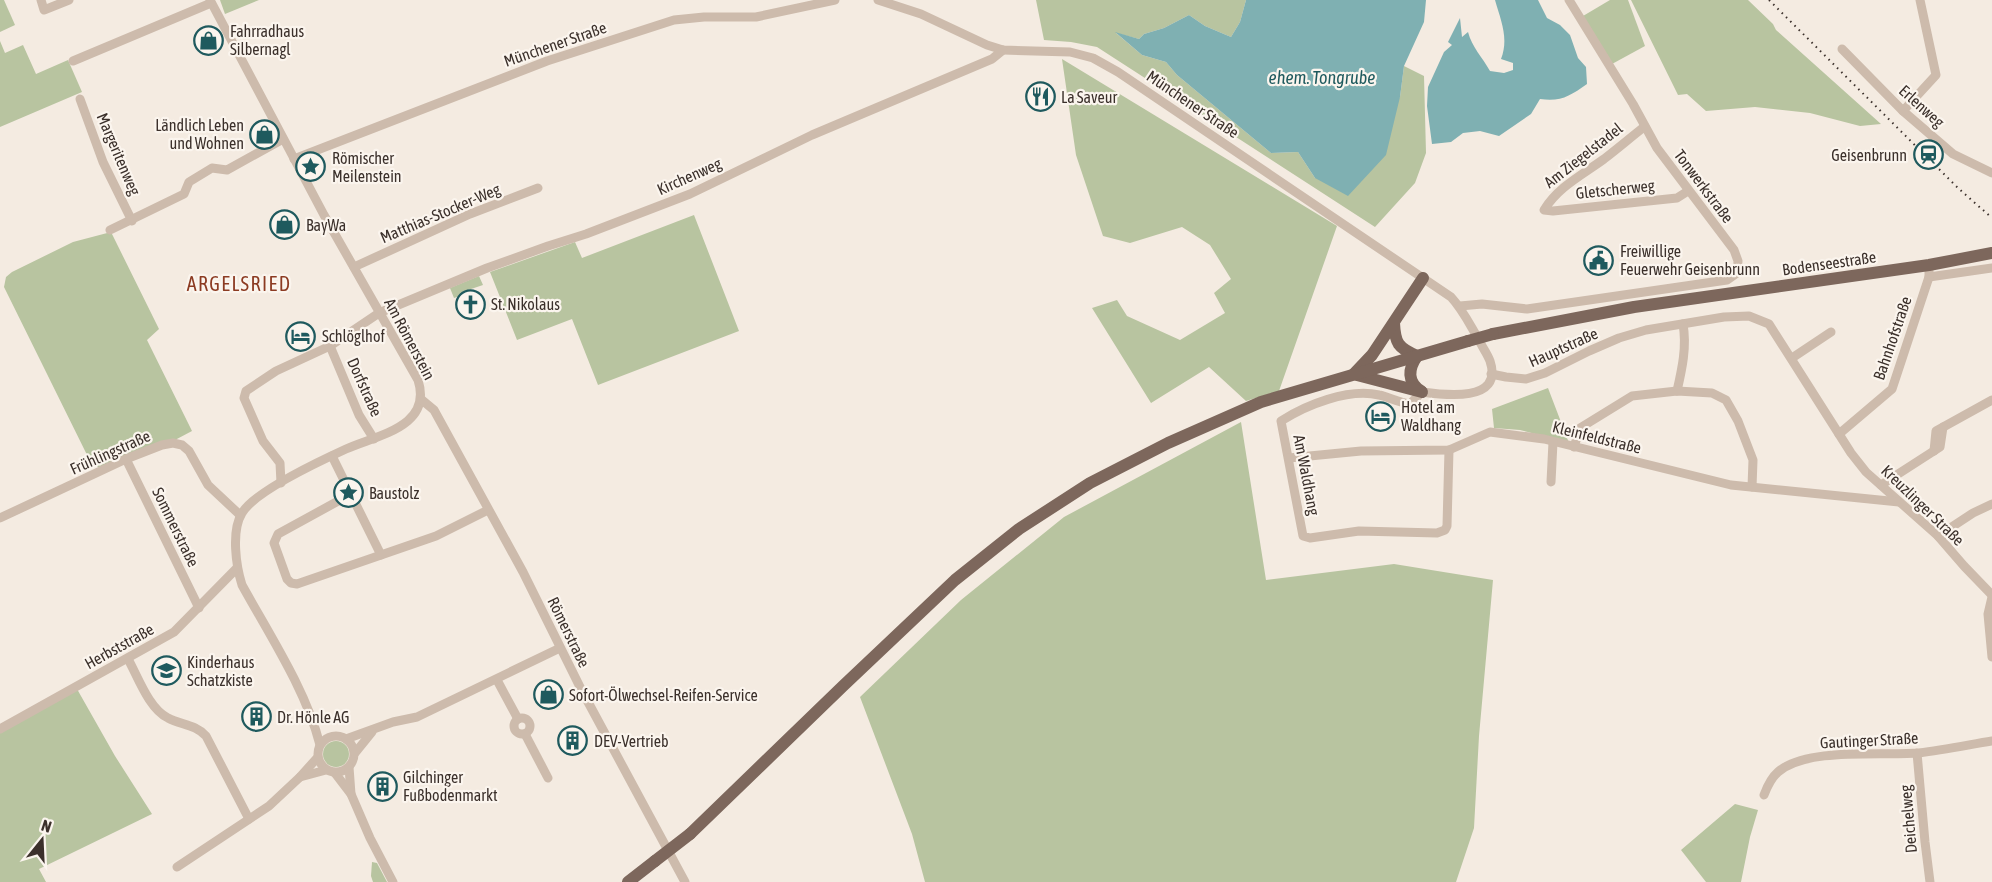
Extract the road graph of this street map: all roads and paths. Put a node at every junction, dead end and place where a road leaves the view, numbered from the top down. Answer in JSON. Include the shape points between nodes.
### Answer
{"nodes":[{"id":1,"x":41,"y":0,"type":"edge"},
{"id":2,"x":69,"y":0,"type":"edge"},
{"id":3,"x":835,"y":0,"type":"edge"},
{"id":4,"x":878,"y":0,"type":"edge"},
{"id":5,"x":1569,"y":0,"type":"edge"},
{"id":6,"x":1920,"y":0,"type":"edge"},
{"id":7,"x":211,"y":1,"type":"edge"},
{"id":8,"x":1842,"y":49,"type":"dead end"},
{"id":9,"x":1003,"y":51,"type":"junction"},
{"id":10,"x":73,"y":61,"type":"dead end"},
{"id":11,"x":80,"y":99,"type":"dead end"},
{"id":12,"x":1903,"y":111,"type":"junction"},
{"id":13,"x":1644,"y":127,"type":"junction"},
{"id":14,"x":283,"y":138,"type":"junction"},
{"id":15,"x":294,"y":159,"type":"junction"},
{"id":16,"x":1992,"y":173,"type":"edge"},
{"id":17,"x":538,"y":188,"type":"dead end"},
{"id":18,"x":1688,"y":191,"type":"junction"},
{"id":19,"x":1544,"y":210,"type":"joint"},
{"id":20,"x":132,"y":221,"type":"junction"},
{"id":21,"x":110,"y":230,"type":"dead end"},
{"id":22,"x":1992,"y":253,"type":"edge"},
{"id":23,"x":354,"y":267,"type":"junction"},
{"id":24,"x":1992,"y":268,"type":"edge"},
{"id":25,"x":1929,"y":271,"type":"junction"},
{"id":26,"x":1423,"y":278,"type":"junction"},
{"id":27,"x":1460,"y":306,"type":"junction"},
{"id":28,"x":380,"y":313,"type":"junction"},
{"id":29,"x":1394,"y":323,"type":"junction"},
{"id":30,"x":1683,"y":324,"type":"junction"},
{"id":31,"x":1831,"y":332,"type":"dead end"},
{"id":32,"x":330,"y":346,"type":"junction"},
{"id":33,"x":1417,"y":356,"type":"junction"},
{"id":34,"x":1792,"y":358,"type":"junction"},
{"id":35,"x":1491,"y":374,"type":"junction"},
{"id":36,"x":1353,"y":375,"type":"junction"},
{"id":37,"x":1677,"y":391,"type":"junction"},
{"id":38,"x":1422,"y":392,"type":"junction"},
{"id":39,"x":422,"y":400,"type":"junction"},
{"id":40,"x":1992,"y":400,"type":"edge"},
{"id":41,"x":1839,"y":434,"type":"junction"},
{"id":42,"x":374,"y":439,"type":"junction"},
{"id":43,"x":1553,"y":442,"type":"junction"},
{"id":44,"x":1574,"y":447,"type":"junction"},
{"id":45,"x":1449,"y":450,"type":"junction"},
{"id":46,"x":332,"y":456,"type":"junction"},
{"id":47,"x":1288,"y":458,"type":"junction"},
{"id":48,"x":126,"y":459,"type":"junction"},
{"id":49,"x":280,"y":463,"type":"junction"},
{"id":50,"x":300,"y":473,"type":"junction"},
{"id":51,"x":1551,"y":482,"type":"dead end"},
{"id":52,"x":281,"y":483,"type":"junction"},
{"id":53,"x":1881,"y":484,"type":"junction"},
{"id":54,"x":1752,"y":487,"type":"junction"},
{"id":55,"x":351,"y":495,"type":"junction"},
{"id":56,"x":1899,"y":502,"type":"junction"},
{"id":57,"x":1992,"y":504,"type":"edge"},
{"id":58,"x":488,"y":510,"type":"junction"},
{"id":59,"x":240,"y":515,"type":"junction"},
{"id":60,"x":0,"y":518,"type":"edge"},
{"id":61,"x":1938,"y":536,"type":"junction"},
{"id":62,"x":381,"y":555,"type":"junction"},
{"id":63,"x":236,"y":568,"type":"junction"},
{"id":64,"x":1992,"y":596,"type":"edge"},
{"id":65,"x":199,"y":608,"type":"junction"},
{"id":66,"x":560,"y":648,"type":"junction"},
{"id":67,"x":1992,"y":657,"type":"edge"},
{"id":68,"x":128,"y":659,"type":"junction"},
{"id":69,"x":497,"y":680,"type":"junction"},
{"id":70,"x":312,"y":718,"type":"junction"},
{"id":71,"x":0,"y":729,"type":"edge"},
{"id":72,"x":373,"y":730,"type":"junction"},
{"id":73,"x":335,"y":736,"type":"junction"},
{"id":74,"x":346,"y":739,"type":"junction"},
{"id":75,"x":1992,"y":741,"type":"edge"},
{"id":76,"x":320,"y":745,"type":"junction"},
{"id":77,"x":355,"y":753,"type":"junction"},
{"id":78,"x":1917,"y":753,"type":"junction"},
{"id":79,"x":318,"y":757,"type":"junction"},
{"id":80,"x":349,"y":767,"type":"junction"},
{"id":81,"x":330,"y":771,"type":"junction"},
{"id":82,"x":300,"y":777,"type":"junction"},
{"id":83,"x":548,"y":778,"type":"dead end"},
{"id":84,"x":351,"y":794,"type":"junction"},
{"id":85,"x":1764,"y":795,"type":"dead end"},
{"id":86,"x":249,"y":819,"type":"junction"},
{"id":87,"x":177,"y":867,"type":"dead end"},
{"id":88,"x":393,"y":882,"type":"edge"},
{"id":89,"x":628,"y":882,"type":"edge"},
{"id":90,"x":685,"y":882,"type":"edge"},
{"id":91,"x":1930,"y":882,"type":"edge"}],
"edges":[{"from":1,"to":2,"type":"street","via":[[44,10]]},
{"from":3,"to":15,"type":"street","name":"Münchener Straße","via":[[756,17],[674,20],[547,61]]},
{"from":4,"to":9,"type":"street","name":"Münchener Straße","via":[[921,14]]},
{"from":5,"to":13,"type":"street","name":"Tonwerkstraße"},
{"from":6,"to":12,"type":"street","via":[[1936,75]]},
{"from":7,"to":10,"type":"street"},
{"from":7,"to":14,"type":"street","name":"Am Römerstein"},
{"from":8,"to":12,"type":"street","name":"Erlenweg"},
{"from":9,"to":26,"type":"street","name":"Münchener Straße","via":[[1070,52],[1110,67]]},
{"from":9,"to":28,"type":"street","name":"Kirchenweg","via":[[690,194],[497,264]]},
{"from":11,"to":20,"type":"street","name":"Margeritenweg","via":[[103,162]]},
{"from":12,"to":16,"type":"street","name":"Erlenweg","via":[[1953,154]]},
{"from":13,"to":18,"type":"street","name":"Tonwerkstraße"},
{"from":13,"to":19,"type":"street","name":"Am Ziegelstadel","via":[[1573,180]]},
{"from":14,"to":15,"type":"street","name":"Am Römerstein"},
{"from":14,"to":20,"type":"street","via":[[227,170],[212,168],[189,182],[184,194]]},
{"from":15,"to":23,"type":"street","name":"Am Römerstein"},
{"from":17,"to":23,"type":"street","name":"Matthias-Stocker-Weg"},
{"from":18,"to":19,"type":"street","name":"Gletscherweg","via":[[1677,198]]},
{"from":18,"to":27,"type":"street","name":"Tonwerkstraße","via":[[1734,250],[1738,269],[1734,276],[1527,309]]},
{"from":20,"to":21,"type":"street"},
{"from":22,"to":25,"type":"main road","name":"Bodenseestraße"},
{"from":23,"to":28,"type":"street","name":"Am Römerstein"},
{"from":24,"to":25,"type":"street"},
{"from":25,"to":33,"type":"main road","name":"Bodenseestraße","bridge":true,"via":[[1634,307],[1493,334]]},
{"from":25,"to":41,"type":"street","name":"Bahnhofstraße","via":[[1892,388]]},
{"from":26,"to":27,"type":"street","name":"Münchener Straße"},
{"from":26,"to":29,"type":"main road"},
{"from":27,"to":35,"type":"street","via":[[1489,359]]},
{"from":28,"to":32,"type":"street","name":"Dorfstraße"},
{"from":28,"to":39,"type":"street","name":"Am Römerstein","via":[[418,380]]},
{"from":29,"to":33,"type":"main road","via":[[1398,344]]},
{"from":29,"to":36,"type":"main road"},
{"from":30,"to":34,"type":"street","name":"Hauptstraße","via":[[1749,316],[1769,324]]},
{"from":30,"to":35,"type":"street","name":"Hauptstraße","via":[[1619,338],[1526,379]]},
{"from":30,"to":37,"type":"street","via":[[1683,364]]},
{"from":31,"to":34,"type":"street"},
{"from":32,"to":42,"type":"street","name":"Dorfstraße","via":[[359,415]]},
{"from":32,"to":49,"type":"street","name":"Dorfstraße","via":[[276,371],[244,394],[263,441]]},
{"from":33,"to":36,"type":"main road","name":"Bodenseestraße"},
{"from":33,"to":38,"type":"main road","via":[[1411,382]]},
{"from":34,"to":41,"type":"street","name":"Hauptstraße"},
{"from":35,"to":38,"type":"street","via":[[1484,387],[1465,395]]},
{"from":36,"to":38,"type":"main road"},
{"from":36,"to":89,"type":"main road","name":"Bodenseestraße","bridge":true,"via":[[1261,402],[1168,443],[1090,483],[1019,529],[955,580],[690,834]]},
{"from":37,"to":44,"type":"street","via":[[1632,396],[1580,428]]},
{"from":37,"to":54,"type":"street","via":[[1712,393],[1726,400],[1753,460]]},
{"from":38,"to":47,"type":"street","name":"Am Waldhang","via":[[1410,404],[1362,394],[1329,399],[1292,414],[1281,421]]},
{"from":39,"to":42,"type":"street","name":"Am Römerstein","via":[[403,425]]},
{"from":39,"to":58,"type":"street","name":"Römerstraße","via":[[434,410]]},
{"from":40,"to":53,"type":"street","via":[[1943,427],[1940,447]]},
{"from":41,"to":53,"type":"street","name":"Kreuzlinger Straße","via":[[1866,472]]},
{"from":42,"to":46,"type":"street","name":"Am Römerstein"},
{"from":43,"to":44,"type":"street","name":"Kleinfeldstraße"},
{"from":43,"to":45,"type":"street","name":"Kleinfeldstraße","via":[[1490,432]]},
{"from":43,"to":51,"type":"street"},
{"from":44,"to":54,"type":"street","name":"Kleinfeldstraße"},
{"from":45,"to":47,"type":"street","name":"Kleinfeldstraße","via":[[1361,451]]},
{"from":45,"to":47,"type":"street","name":"Am Waldhang","via":[[1447,526],[1437,533],[1359,531],[1304,536]]},
{"from":46,"to":50,"type":"street","name":"Am Römerstein"},
{"from":46,"to":55,"type":"street"},
{"from":48,"to":59,"type":"street","name":"Frühlingstraße","via":[[162,445],[183,445],[208,485]]},
{"from":48,"to":60,"type":"street","name":"Frühlingstraße"},
{"from":48,"to":65,"type":"street","name":"Sommerstraße"},
{"from":49,"to":50,"type":"street","name":"Dorfstraße"},
{"from":49,"to":52,"type":"street"},
{"from":50,"to":52,"type":"street","name":"Am Römerstein"},
{"from":52,"to":59,"type":"street","name":"Am Römerstein","via":[[249,504]]},
{"from":53,"to":56,"type":"street","name":"Kreuzlinger Straße"},
{"from":54,"to":56,"type":"street","name":"Kleinfeldstraße"},
{"from":55,"to":62,"type":"street"},
{"from":55,"to":62,"type":"street","via":[[278,534],[274,543],[287,579],[297,584]]},
{"from":56,"to":61,"type":"street","name":"Kreuzlinger Straße"},
{"from":57,"to":61,"type":"street"},
{"from":58,"to":62,"type":"street","via":[[436,536]]},
{"from":58,"to":66,"type":"street","name":"Römerstraße"},
{"from":59,"to":63,"type":"street"},
{"from":61,"to":64,"type":"street","name":"Kreuzlinger Straße"},
{"from":63,"to":65,"type":"street","name":"Herbststraße"},
{"from":63,"to":70,"type":"street"},
{"from":64,"to":67,"type":"street","via":[[1988,614]]},
{"from":65,"to":68,"type":"street","name":"Herbststraße","via":[[174,632]]},
{"from":66,"to":69,"type":"street"},
{"from":66,"to":90,"type":"street","name":"Römerstraße"},
{"from":68,"to":71,"type":"street","name":"Herbststraße"},
{"from":68,"to":86,"type":"street","via":[[154,707],[168,719],[197,728],[206,736]]},
{"from":69,"to":72,"type":"street","via":[[417,717]]},
{"from":69,"to":83,"type":"street","via":[[518,719],[515,731],[525,734]]},
{"from":70,"to":73,"type":"street"},
{"from":70,"to":76,"type":"street"},
{"from":72,"to":74,"type":"street"},
{"from":72,"to":77,"type":"street"},
{"from":73,"to":74,"type":"street"},
{"from":73,"to":76,"type":"street"},
{"from":74,"to":77,"type":"street"},
{"from":75,"to":78,"type":"street","name":"Gautinger Straße"},
{"from":76,"to":79,"type":"street"},
{"from":77,"to":80,"type":"street"},
{"from":78,"to":85,"type":"street","name":"Gautinger Straße","via":[[1803,760],[1780,770]]},
{"from":78,"to":91,"type":"street","name":"Deichelweg"},
{"from":79,"to":81,"type":"street"},
{"from":79,"to":82,"type":"street"},
{"from":80,"to":81,"type":"street"},
{"from":80,"to":84,"type":"street"},
{"from":81,"to":82,"type":"street"},
{"from":81,"to":84,"type":"street"},
{"from":82,"to":86,"type":"street"},
{"from":84,"to":88,"type":"street"},
{"from":86,"to":87,"type":"street"}]}
